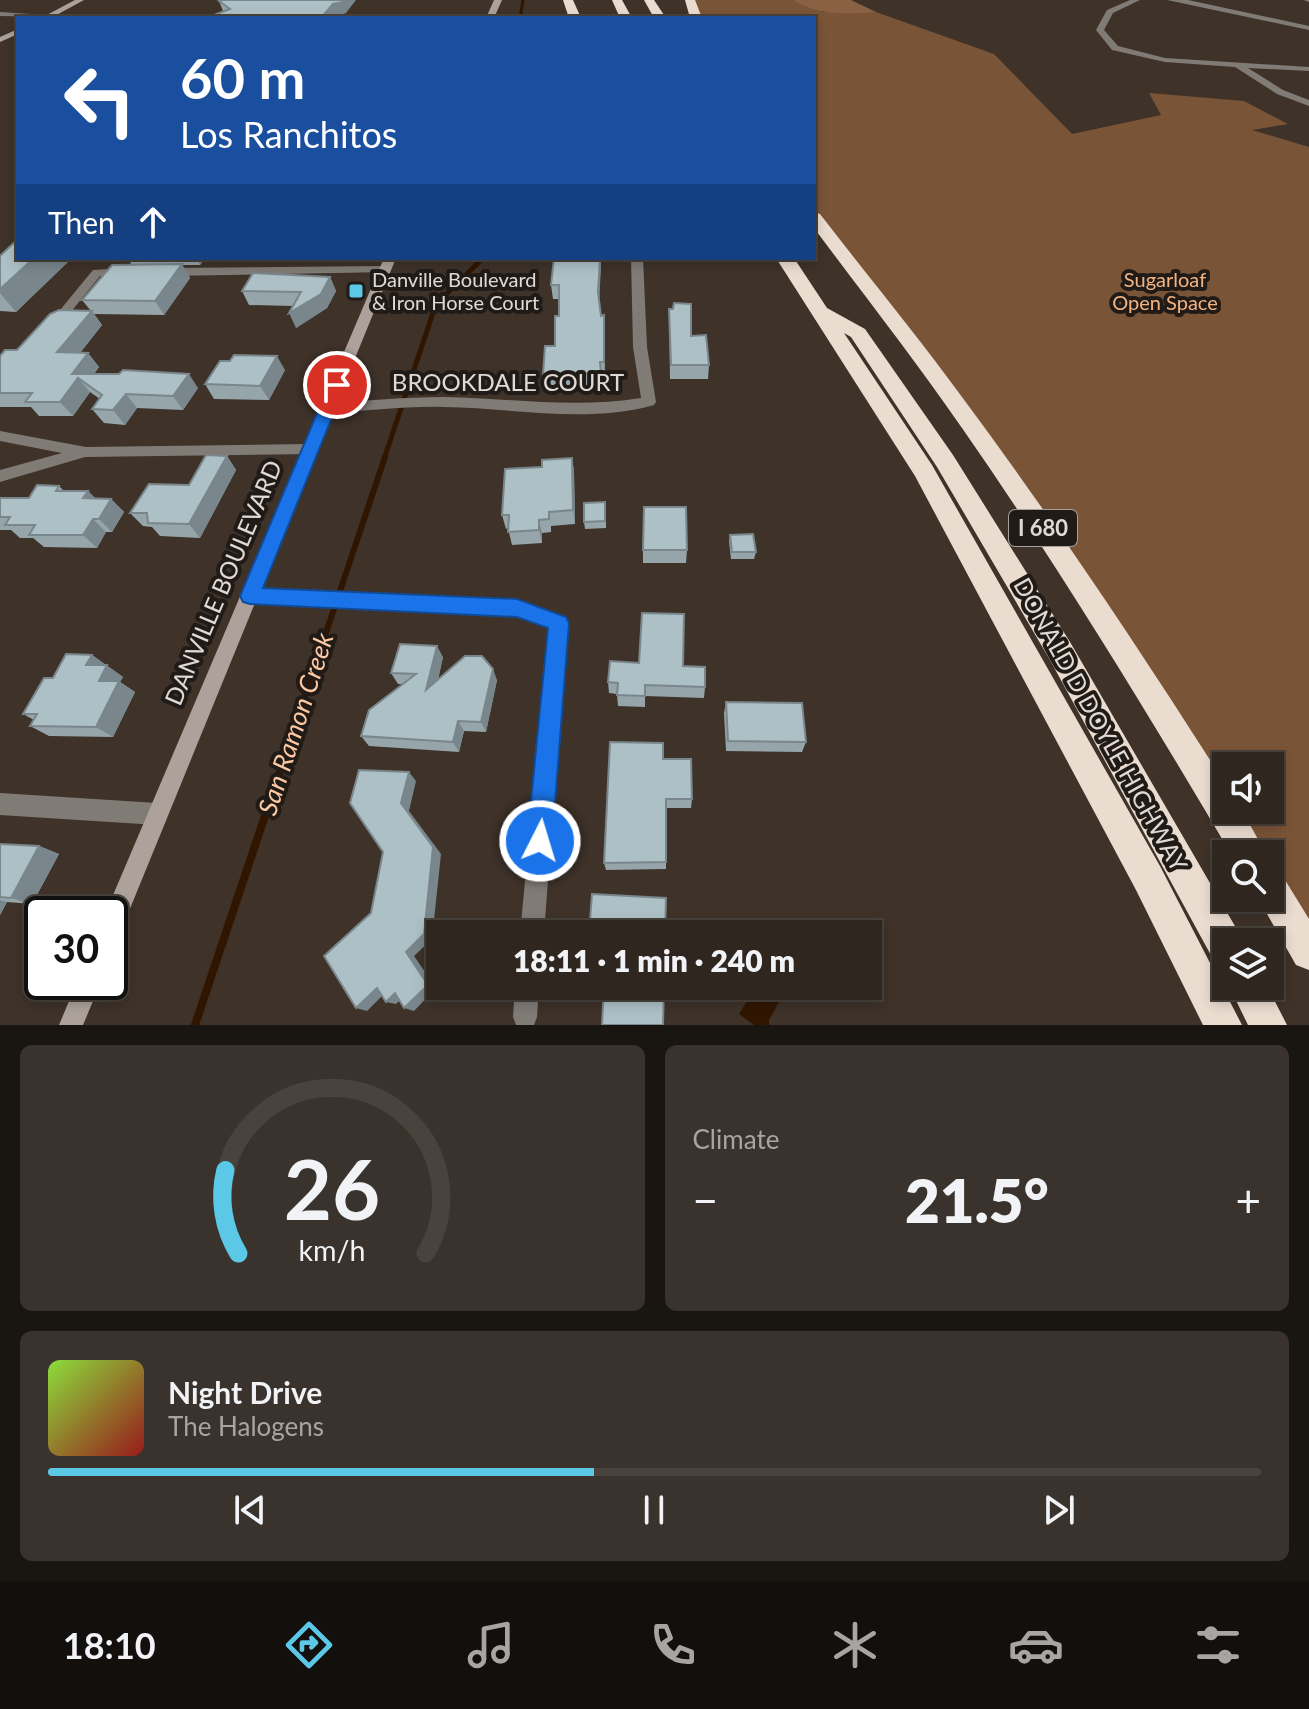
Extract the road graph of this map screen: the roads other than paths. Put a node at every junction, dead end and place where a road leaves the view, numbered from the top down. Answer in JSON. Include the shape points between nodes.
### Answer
{"nodes":[{"id":1,"x":80,"y":0,"type":"edge"},
{"id":2,"x":1136,"y":0,"type":"edge"},
{"id":3,"x":1171,"y":0,"type":"edge"},
{"id":4,"x":0,"y":14,"type":"edge"},
{"id":5,"x":31,"y":16,"type":"edge"},
{"id":6,"x":48,"y":16,"type":"edge"},
{"id":7,"x":1309,"y":28,"type":"edge"},
{"id":8,"x":1237,"y":64,"type":"junction"},
{"id":9,"x":1309,"y":69,"type":"edge"},
{"id":10,"x":1309,"y":103,"type":"edge"},
{"id":11,"x":816,"y":220,"type":"edge"},
{"id":12,"x":637,"y":260,"type":"edge"},
{"id":13,"x":786,"y":260,"type":"edge"},
{"id":14,"x":388,"y":264,"type":"edge"},
{"id":15,"x":145,"y":272,"type":"edge"},
{"id":16,"x":161,"y":272,"type":"edge"},
{"id":17,"x":818,"y":308,"type":"junction"},
{"id":18,"x":66,"y":310,"type":"edge"},
{"id":19,"x":327,"y":408,"type":"junction"},
{"id":20,"x":0,"y":436,"type":"edge"},
{"id":21,"x":310,"y":449,"type":"junction"},
{"id":22,"x":86,"y":452,"type":"junction"},
{"id":23,"x":0,"y":476,"type":"edge"},
{"id":24,"x":250,"y":596,"type":"junction"},
{"id":25,"x":0,"y":804,"type":"edge"},
{"id":26,"x":157,"y":814,"type":"junction"},
{"id":27,"x":1241,"y":840,"type":"edge"},
{"id":28,"x":124,"y":896,"type":"edge"},
{"id":29,"x":1284,"y":910,"type":"edge"},
{"id":30,"x":533,"y":920,"type":"edge"},
{"id":31,"x":1216,"y":928,"type":"edge"},
{"id":32,"x":1309,"y":952,"type":"edge"},
{"id":33,"x":81,"y":1000,"type":"edge"},
{"id":34,"x":526,"y":1000,"type":"edge"},
{"id":35,"x":1255,"y":1000,"type":"edge"},
{"id":36,"x":525,"y":1017,"type":"dead end"},
{"id":37,"x":71,"y":1025,"type":"edge"},
{"id":38,"x":1223,"y":1025,"type":"edge"},
{"id":39,"x":1268,"y":1025,"type":"edge"}],
"edges":[{"from":1,"to":6,"type":"main road"},
{"from":2,"to":8,"type":"street","via":[[1110,12],[1100,30],[1115,48],[1165,60]]},
{"from":3,"to":7,"type":"street"},
{"from":4,"to":5,"type":"street"},
{"from":8,"to":9,"type":"street"},
{"from":8,"to":10,"type":"street","via":[[1280,92]]},
{"from":11,"to":27,"type":"highway","name":"DONALD D DOYLE HIGHWAY","number":"I 680","via":[[1032,513]]},
{"from":12,"to":19,"type":"street","name":"BROOKDALE COURT","via":[[640,347],[649,402],[612,408],[444,402]]},
{"from":13,"to":17,"type":"highway","name":"DONALD D DOYLE HIGHWAY","number":"I 680"},
{"from":14,"to":16,"type":"street"},
{"from":14,"to":19,"type":"main road","name":"DANVILLE BOULEVARD"},
{"from":15,"to":18,"type":"street","via":[[97,273]]},
{"from":17,"to":31,"type":"highway","number":"I 680","via":[[858,333],[945,461],[1068,664]]},
{"from":17,"to":38,"type":"highway","name":"DONALD D DOYLE HIGHWAY","number":"I 680","via":[[931,484]]},
{"from":19,"to":21,"type":"main road","name":"DANVILLE BOULEVARD"},
{"from":20,"to":22,"type":"street"},
{"from":21,"to":22,"type":"street"},
{"from":21,"to":24,"type":"main road","name":"DANVILLE BOULEVARD"},
{"from":22,"to":23,"type":"street"},
{"from":24,"to":26,"type":"main road","name":"DANVILLE BOULEVARD"},
{"from":24,"to":30,"type":"street","via":[[517,608],[558,623]]},
{"from":25,"to":26,"type":"street"},
{"from":26,"to":28,"type":"main road","name":"DANVILLE BOULEVARD"},
{"from":29,"to":32,"type":"highway"},
{"from":33,"to":37,"type":"main road"},
{"from":34,"to":36,"type":"street"},
{"from":35,"to":39,"type":"highway"}]}
